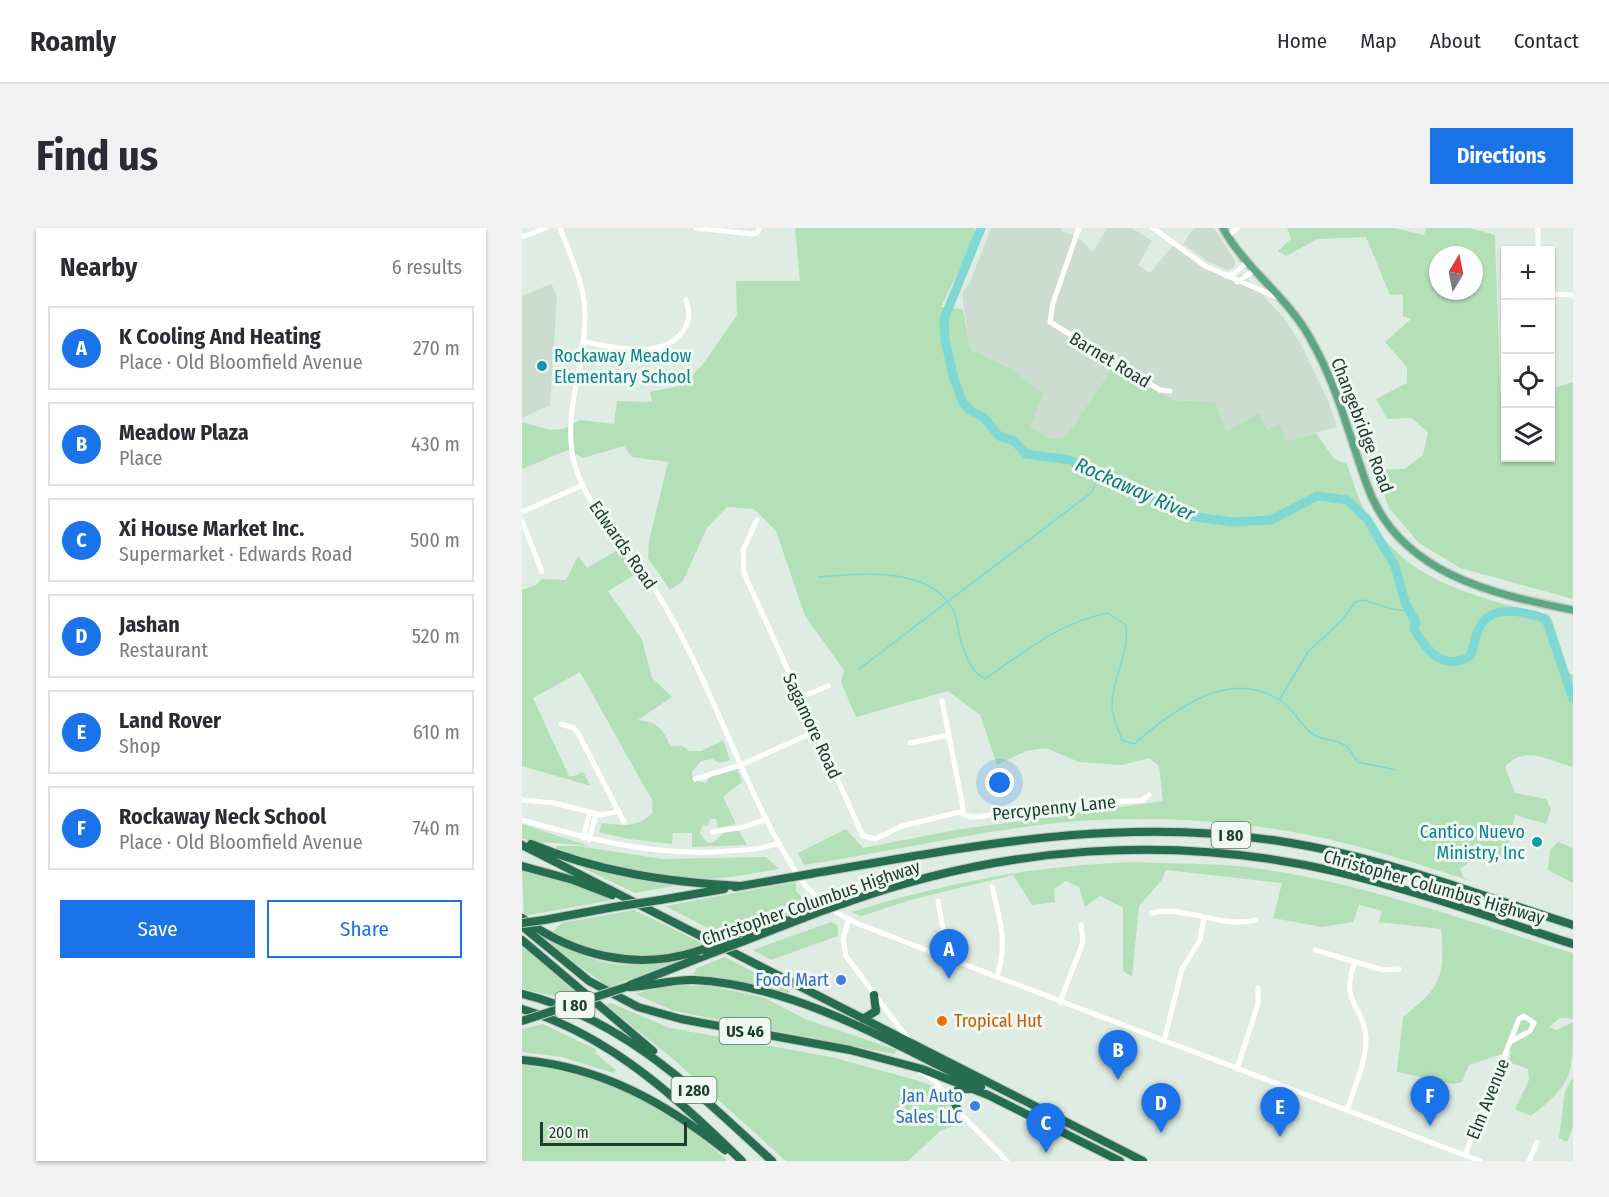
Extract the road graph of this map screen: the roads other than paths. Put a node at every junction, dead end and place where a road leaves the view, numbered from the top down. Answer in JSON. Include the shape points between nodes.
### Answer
{"nodes":[{"id":1,"x":546,"y":228,"type":"edge"},
{"id":2,"x":560,"y":228,"type":"edge"},
{"id":3,"x":696,"y":228,"type":"edge"},
{"id":4,"x":1079,"y":228,"type":"edge"},
{"id":5,"x":1154,"y":228,"type":"edge"},
{"id":6,"x":1223,"y":228,"type":"edge"},
{"id":7,"x":1237,"y":228,"type":"edge"},
{"id":8,"x":1538,"y":228,"type":"edge"},
{"id":9,"x":759,"y":229,"type":"edge"},
{"id":10,"x":1228,"y":236,"type":"junction"},
{"id":11,"x":522,"y":237,"type":"edge"},
{"id":12,"x":1538,"y":246,"type":"edge"},
{"id":13,"x":1246,"y":263,"type":"junction"},
{"id":14,"x":1253,"y":271,"type":"junction"},
{"id":15,"x":1226,"y":276,"type":"junction"},
{"id":16,"x":1237,"y":282,"type":"junction"},
{"id":17,"x":1555,"y":294,"type":"edge"},
{"id":18,"x":1573,"y":295,"type":"edge"},
{"id":19,"x":1281,"y":299,"type":"junction"},
{"id":20,"x":686,"y":300,"type":"dead end"},
{"id":21,"x":583,"y":342,"type":"junction"},
{"id":22,"x":1170,"y":390,"type":"dead end"},
{"id":23,"x":583,"y":485,"type":"junction"},
{"id":24,"x":522,"y":512,"type":"edge"},
{"id":25,"x":757,"y":520,"type":"dead end"},
{"id":26,"x":522,"y":521,"type":"edge"},
{"id":27,"x":542,"y":572,"type":"dead end"},
{"id":28,"x":1573,"y":610,"type":"edge"},
{"id":29,"x":828,"y":686,"type":"dead end"},
{"id":30,"x":799,"y":698,"type":"junction"},
{"id":31,"x":942,"y":701,"type":"dead end"},
{"id":32,"x":561,"y":724,"type":"dead end"},
{"id":33,"x":814,"y":732,"type":"junction"},
{"id":34,"x":949,"y":735,"type":"junction"},
{"id":35,"x":910,"y":743,"type":"dead end"},
{"id":36,"x":741,"y":765,"type":"junction"},
{"id":37,"x":695,"y":779,"type":"dead end"},
{"id":38,"x":1149,"y":795,"type":"dead end"},
{"id":39,"x":522,"y":800,"type":"edge"},
{"id":40,"x":619,"y":811,"type":"junction"},
{"id":41,"x":960,"y":812,"type":"junction"},
{"id":42,"x":593,"y":813,"type":"junction"},
{"id":43,"x":766,"y":819,"type":"junction"},
{"id":44,"x":522,"y":820,"type":"edge"},
{"id":45,"x":624,"y":822,"type":"dead end"},
{"id":46,"x":712,"y":832,"type":"dead end"},
{"id":47,"x":586,"y":839,"type":"junction"},
{"id":48,"x":779,"y":843,"type":"junction"},
{"id":49,"x":522,"y":844,"type":"edge"},
{"id":50,"x":522,"y":866,"type":"edge"},
{"id":51,"x":740,"y":886,"type":"junction"},
{"id":52,"x":992,"y":887,"type":"dead end"},
{"id":53,"x":620,"y":895,"type":"junction"},
{"id":54,"x":938,"y":901,"type":"dead end"},
{"id":55,"x":1152,"y":913,"type":"dead end"},
{"id":56,"x":1204,"y":917,"type":"junction"},
{"id":57,"x":522,"y":918,"type":"edge"},
{"id":58,"x":849,"y":919,"type":"junction"},
{"id":59,"x":1256,"y":920,"type":"dead end"},
{"id":60,"x":522,"y":925,"type":"edge"},
{"id":61,"x":1081,"y":925,"type":"dead end"},
{"id":62,"x":1573,"y":925,"type":"edge"},
{"id":63,"x":740,"y":939,"type":"junction"},
{"id":64,"x":522,"y":940,"type":"edge"},
{"id":65,"x":1573,"y":944,"type":"edge"},
{"id":66,"x":1315,"y":950,"type":"dead end"},
{"id":67,"x":940,"y":955,"type":"junction"},
{"id":68,"x":1356,"y":962,"type":"junction"},
{"id":69,"x":1399,"y":969,"type":"dead end"},
{"id":70,"x":997,"y":976,"type":"junction"},
{"id":71,"x":626,"y":987,"type":"junction"},
{"id":72,"x":1258,"y":988,"type":"dead end"},
{"id":73,"x":522,"y":994,"type":"edge"},
{"id":74,"x":874,"y":995,"type":"junction"},
{"id":75,"x":1060,"y":1002,"type":"junction"},
{"id":76,"x":522,"y":1009,"type":"edge"},
{"id":77,"x":863,"y":1019,"type":"junction"},
{"id":78,"x":522,"y":1021,"type":"edge"},
{"id":79,"x":1164,"y":1041,"type":"junction"},
{"id":80,"x":1510,"y":1042,"type":"junction"},
{"id":81,"x":916,"y":1046,"type":"junction"},
{"id":82,"x":655,"y":1058,"type":"junction"},
{"id":83,"x":522,"y":1060,"type":"edge"},
{"id":84,"x":906,"y":1064,"type":"junction"},
{"id":85,"x":1237,"y":1069,"type":"junction"},
{"id":86,"x":975,"y":1089,"type":"junction"},
{"id":87,"x":988,"y":1095,"type":"junction"},
{"id":88,"x":1347,"y":1110,"type":"junction"},
{"id":89,"x":958,"y":1111,"type":"junction"},
{"id":90,"x":1537,"y":1142,"type":"dead end"},
{"id":91,"x":1465,"y":1155,"type":"junction"},
{"id":92,"x":741,"y":1161,"type":"edge"},
{"id":93,"x":772,"y":1161,"type":"edge"},
{"id":94,"x":1007,"y":1161,"type":"edge"},
{"id":95,"x":1120,"y":1161,"type":"edge"},
{"id":96,"x":1143,"y":1161,"type":"edge"},
{"id":97,"x":1480,"y":1161,"type":"edge"},
{"id":98,"x":1529,"y":1161,"type":"edge"}],
"edges":[{"from":1,"to":11,"type":"street"},
{"from":2,"to":21,"type":"street","name":"Edwards Road","via":[[583,294]]},
{"from":3,"to":9,"type":"street","via":[[752,234]]},
{"from":4,"to":22,"type":"street","name":"Barnet Road","via":[[1049,316],[1052,324],[1160,390]]},
{"from":5,"to":15,"type":"street","via":[[1201,263]]},
{"from":6,"to":10,"type":"main road","name":"Changebridge Road"},
{"from":7,"to":10,"type":"street"},
{"from":8,"to":12,"type":"street"},
{"from":10,"to":13,"type":"main road","name":"Changebridge Road"},
{"from":13,"to":14,"type":"main road","name":"Changebridge Road"},
{"from":13,"to":15,"type":"street"},
{"from":14,"to":16,"type":"street"},
{"from":14,"to":19,"type":"main road","name":"Changebridge Road"},
{"from":15,"to":16,"type":"street"},
{"from":16,"to":19,"type":"street"},
{"from":17,"to":18,"type":"street"},
{"from":19,"to":28,"type":"main road","name":"Changebridge Road","via":[[1300,321],[1320,357],[1344,412],[1373,500],[1403,544],[1423,560],[1463,581]]},
{"from":20,"to":21,"type":"street","via":[[690,314],[687,324],[674,340],[663,346],[650,350]]},
{"from":21,"to":23,"type":"street","name":"Edwards Road","via":[[570,430]]},
{"from":23,"to":24,"type":"street"},
{"from":23,"to":36,"type":"street","name":"Edwards Road","via":[[670,615]]},
{"from":25,"to":30,"type":"street","name":"Sagamore Road","via":[[743,550],[744,573]]},
{"from":26,"to":27,"type":"street"},
{"from":29,"to":30,"type":"street"},
{"from":30,"to":33,"type":"street","name":"Sagamore Road"},
{"from":31,"to":34,"type":"street"},
{"from":32,"to":40,"type":"street","via":[[578,733]]},
{"from":33,"to":36,"type":"street"},
{"from":33,"to":41,"type":"street","name":"Sagamore Road","via":[[866,839],[875,840],[902,826]]},
{"from":34,"to":35,"type":"street"},
{"from":34,"to":41,"type":"street","via":[[962,802]]},
{"from":36,"to":37,"type":"street"},
{"from":36,"to":43,"type":"street","name":"Edwards Road"},
{"from":38,"to":41,"type":"street","name":"Percypenny Lane","via":[[1142,800],[1026,808],[975,817]]},
{"from":39,"to":42,"type":"street"},
{"from":40,"to":42,"type":"street"},
{"from":40,"to":45,"type":"street"},
{"from":42,"to":47,"type":"street"},
{"from":43,"to":46,"type":"street"},
{"from":43,"to":48,"type":"street","name":"Edwards Road"},
{"from":44,"to":47,"type":"street"},
{"from":47,"to":48,"type":"street","via":[[645,850],[694,853],[754,849]]},
{"from":48,"to":58,"type":"street","name":"Edwards Road","via":[[810,890]]},
{"from":49,"to":51,"type":"highway","via":[[648,878]]},
{"from":49,"to":53,"type":"highway"},
{"from":50,"to":53,"type":"highway"},
{"from":51,"to":60,"type":"highway","name":"Christopher Columbus Highway","number":"I 80","bridge":true},
{"from":51,"to":62,"type":"highway","name":"Christopher Columbus Highway","number":"I 80","bridge":true,"via":[[1049,835],[1123,830],[1197,832],[1345,854]]},
{"from":52,"to":70,"type":"street","via":[[1004,939]]},
{"from":53,"to":77,"type":"highway"},
{"from":54,"to":67,"type":"street","via":[[943,929]]},
{"from":55,"to":56,"type":"street"},
{"from":56,"to":59,"type":"street"},
{"from":56,"to":79,"type":"street","via":[[1199,943],[1182,969]]},
{"from":57,"to":63,"type":"highway","bridge":true,"via":[[574,947],[613,958],[653,960]]},
{"from":58,"to":67,"type":"street","name":"Edwards Road"},
{"from":58,"to":74,"type":"street","via":[[843,939],[846,956]]},
{"from":60,"to":84,"type":"highway","number":"US 46","via":[[589,981],[638,1007]]},
{"from":61,"to":75,"type":"street","via":[[1083,942]]},
{"from":63,"to":65,"type":"highway","name":"Christopher Columbus Highway","number":"I 80","bridge":true,"via":[[783,920],[795,921],[920,879],[1021,858],[1105,850],[1187,850],[1268,858],[1340,872]]},
{"from":63,"to":71,"type":"highway","name":"Christopher Columbus Highway","number":"I 80","bridge":true},
{"from":64,"to":82,"type":"highway","via":[[653,1051]]},
{"from":66,"to":68,"type":"street"},
{"from":67,"to":70,"type":"street","name":"Edwards Road"},
{"from":68,"to":69,"type":"street","via":[[1383,970]]},
{"from":68,"to":88,"type":"street","via":[[1349,994],[1363,1025],[1366,1045]]},
{"from":70,"to":75,"type":"street","name":"Edwards Road"},
{"from":71,"to":78,"type":"highway","name":"Christopher Columbus Highway","number":"I 80","bridge":true},
{"from":71,"to":87,"type":"highway","via":[[696,980],[782,998],[872,1033],[985,1089]]},
{"from":72,"to":85,"type":"street","via":[[1258,1004]]},
{"from":73,"to":82,"type":"highway","via":[[594,1021]]},
{"from":74,"to":77,"type":"highway","via":[[876,1011]]},
{"from":74,"to":81,"type":"street"},
{"from":75,"to":79,"type":"street","name":"Edwards Road"},
{"from":76,"to":92,"type":"highway","via":[[557,1021],[623,1058]]},
{"from":77,"to":81,"type":"highway"},
{"from":79,"to":85,"type":"street","name":"Edwards Road"},
{"from":80,"to":80,"type":"street","name":"Elm Avenue","via":[[1530,1031],[1534,1023],[1531,1019],[1519,1019]]},
{"from":80,"to":91,"type":"street","name":"Elm Avenue"},
{"from":81,"to":96,"type":"highway"},
{"from":82,"to":93,"type":"highway","number":"I 280"},
{"from":83,"to":92,"type":"highway","via":[[574,1068],[638,1091],[692,1124]]},
{"from":84,"to":86,"type":"highway","number":"US 46"},
{"from":84,"to":89,"type":"street","via":[[934,1081]]},
{"from":85,"to":88,"type":"street","name":"Edwards Road"},
{"from":86,"to":87,"type":"highway","number":"US 46"},
{"from":86,"to":89,"type":"highway","via":[[954,1093]]},
{"from":87,"to":95,"type":"highway","number":"US 46"},
{"from":88,"to":91,"type":"street","name":"Edwards Road"},
{"from":89,"to":94,"type":"street"},
{"from":90,"to":98,"type":"street"},
{"from":91,"to":97,"type":"street","name":"Edwards Road"}]}
